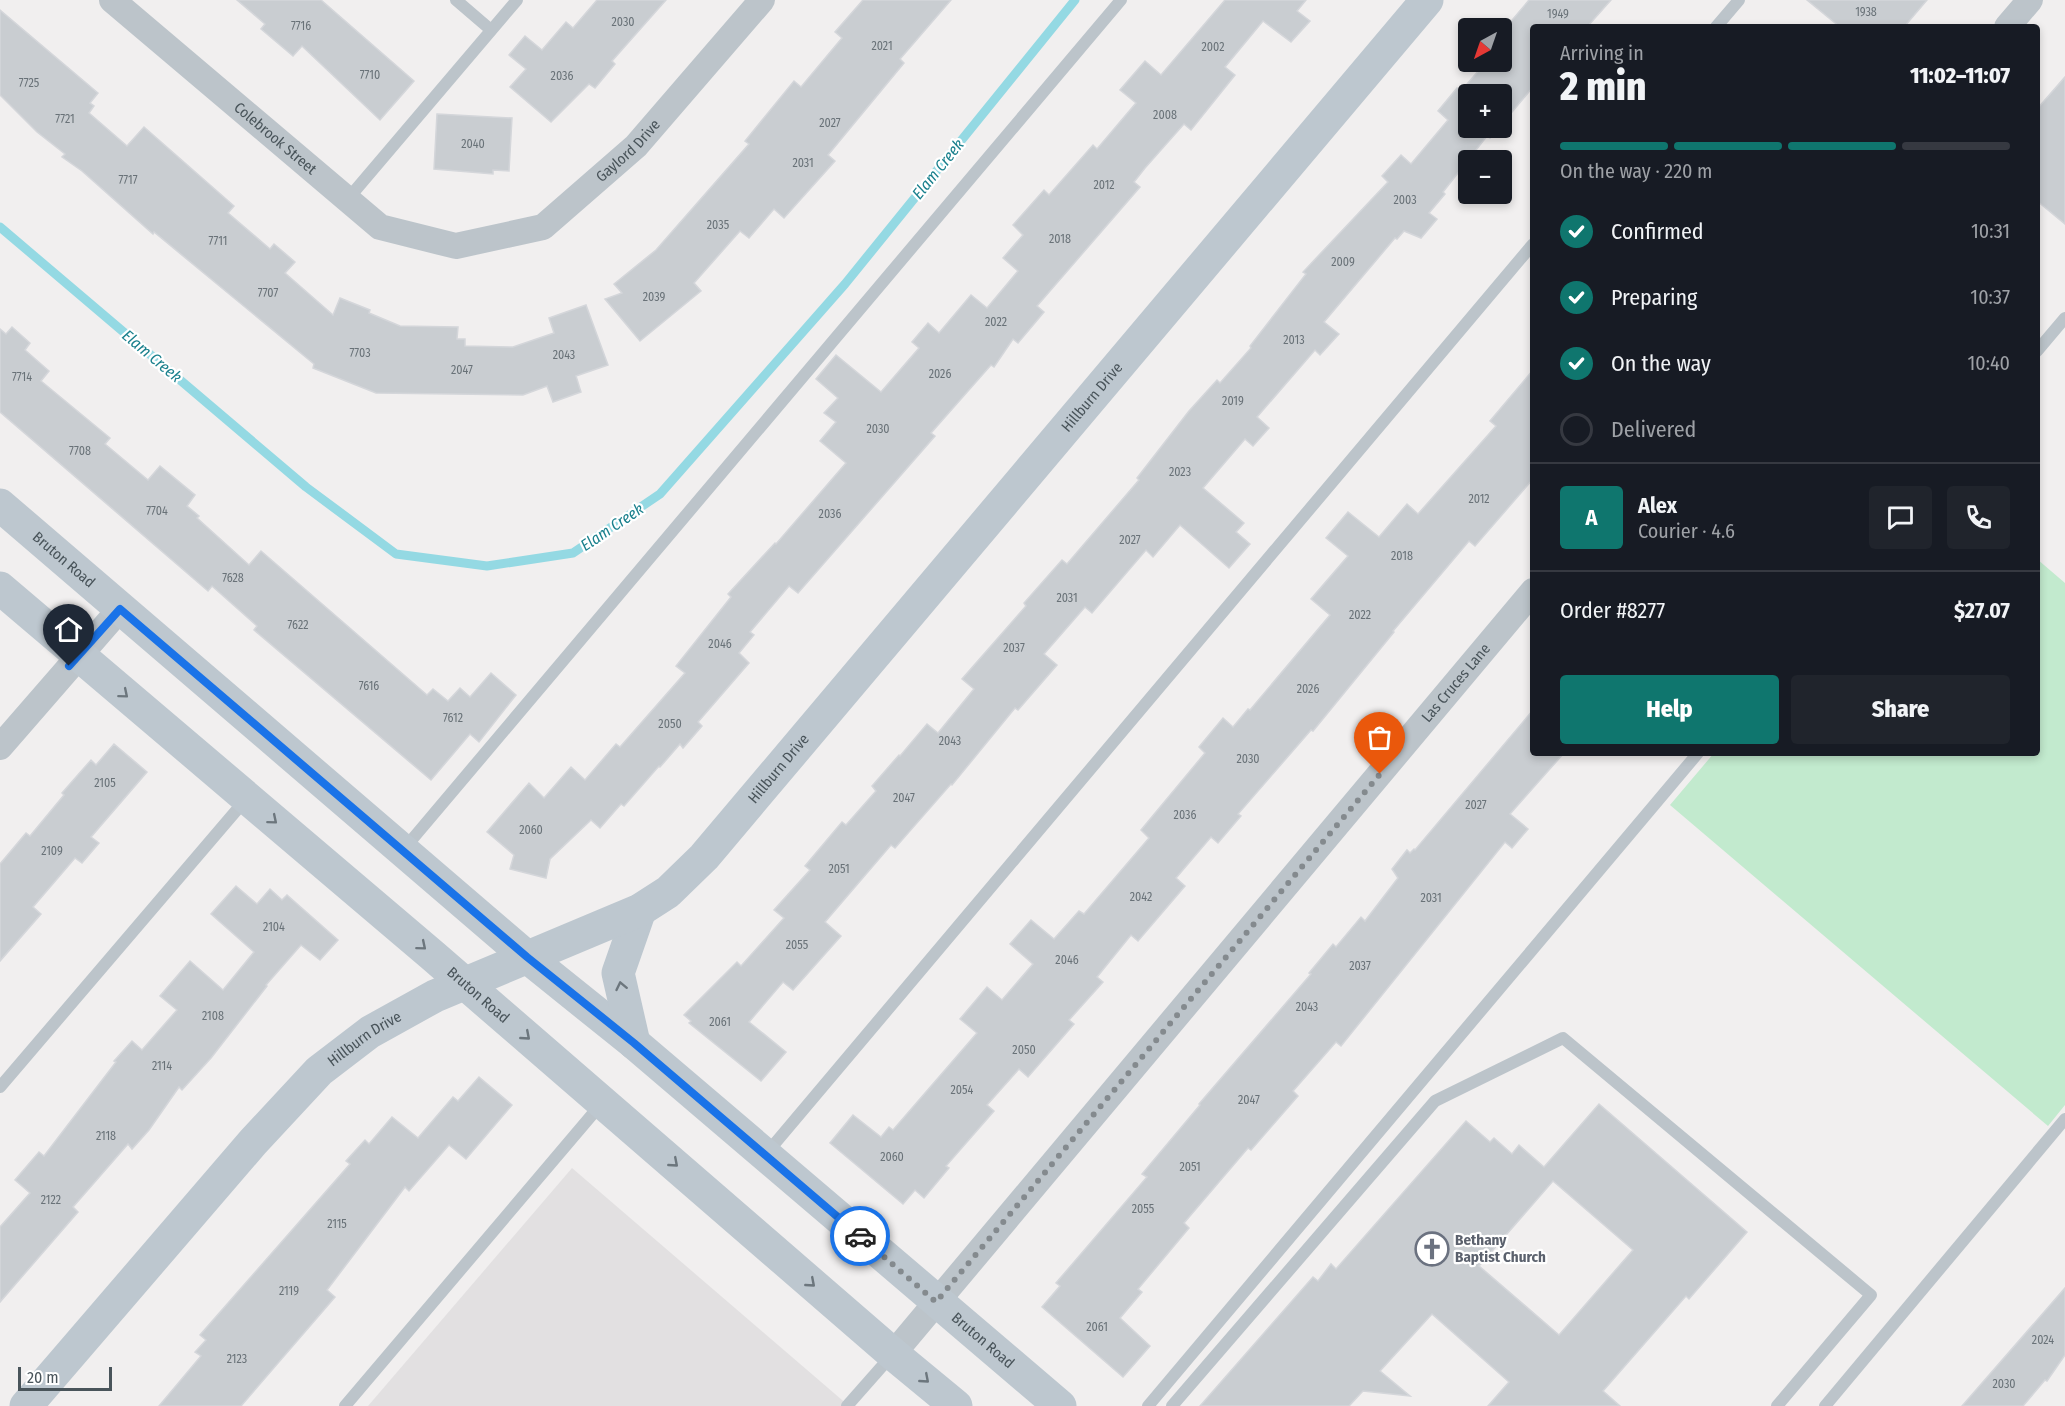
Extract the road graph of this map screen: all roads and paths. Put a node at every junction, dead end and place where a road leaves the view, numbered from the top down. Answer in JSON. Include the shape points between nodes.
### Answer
{"nodes":[{"id":1,"x":112,"y":0,"type":"edge"},
{"id":2,"x":456,"y":0,"type":"edge"},
{"id":3,"x":517,"y":0,"type":"edge"},
{"id":4,"x":762,"y":0,"type":"edge"},
{"id":5,"x":1121,"y":0,"type":"edge"},
{"id":6,"x":1427,"y":0,"type":"edge"},
{"id":7,"x":1739,"y":0,"type":"edge"},
{"id":8,"x":2030,"y":0,"type":"edge"},
{"id":9,"x":1719,"y":24,"type":"edge"},
{"id":10,"x":2010,"y":24,"type":"edge"},
{"id":11,"x":491,"y":30,"type":"junction"},
{"id":12,"x":347,"y":200,"type":"junction"},
{"id":13,"x":456,"y":246,"type":"joint"},
{"id":14,"x":1530,"y":248,"type":"edge"},
{"id":15,"x":2065,"y":318,"type":"edge"},
{"id":16,"x":2040,"y":347,"type":"edge"},
{"id":17,"x":0,"y":506,"type":"edge"},
{"id":18,"x":0,"y":588,"type":"edge"},
{"id":19,"x":1530,"y":595,"type":"edge"},
{"id":20,"x":120,"y":609,"type":"junction"},
{"id":21,"x":78,"y":656,"type":"junction"},
{"id":22,"x":0,"y":747,"type":"edge"},
{"id":23,"x":1695,"y":756,"type":"edge"},
{"id":24,"x":247,"y":798,"type":"junction"},
{"id":25,"x":403,"y":850,"type":"junction"},
{"id":26,"x":640,"y":910,"type":"junction"},
{"id":27,"x":527,"y":957,"type":"junction"},
{"id":28,"x":466,"y":984,"type":"junction"},
{"id":29,"x":634,"y":1043,"type":"junction"},
{"id":30,"x":0,"y":1087,"type":"edge"},
{"id":31,"x":603,"y":1102,"type":"junction"},
{"id":32,"x":2065,"y":1119,"type":"edge"},
{"id":33,"x":765,"y":1155,"type":"junction"},
{"id":34,"x":936,"y":1302,"type":"junction"},
{"id":35,"x":893,"y":1354,"type":"junction"},
{"id":36,"x":26,"y":1406,"type":"edge"},
{"id":37,"x":345,"y":1406,"type":"edge"},
{"id":38,"x":847,"y":1406,"type":"edge"},
{"id":39,"x":956,"y":1406,"type":"edge"},
{"id":40,"x":1060,"y":1406,"type":"edge"},
{"id":41,"x":1148,"y":1406,"type":"edge"},
{"id":42,"x":1172,"y":1406,"type":"edge"},
{"id":43,"x":1777,"y":1406,"type":"edge"},
{"id":44,"x":1825,"y":1406,"type":"edge"}],
"edges":[{"from":1,"to":12,"type":"street","name":"Colebrook Street"},
{"from":2,"to":11,"type":"lane"},
{"from":3,"to":11,"type":"lane"},
{"from":4,"to":13,"type":"street","name":"Gaylord Drive","via":[[636,146],[543,226]]},
{"from":5,"to":25,"type":"lane"},
{"from":6,"to":26,"type":"main road","name":"Hillburn Drive","via":[[704,857],[668,892]]},
{"from":7,"to":9,"type":"lane"},
{"from":8,"to":10,"type":"street"},
{"from":11,"to":12,"type":"lane"},
{"from":12,"to":13,"type":"street","name":"Colebrook Street","via":[[380,227]]},
{"from":14,"to":33,"type":"lane"},
{"from":15,"to":16,"type":"lane"},
{"from":17,"to":20,"type":"main road","name":"Bruton Road"},
{"from":18,"to":21,"type":"main road","name":"Bruton Road"},
{"from":19,"to":34,"type":"street","name":"Las Cruces Lane"},
{"from":20,"to":21,"type":"street"},
{"from":20,"to":25,"type":"main road","name":"Bruton Road"},
{"from":21,"to":22,"type":"street"},
{"from":21,"to":24,"type":"main road","name":"Bruton Road","one_way":true},
{"from":23,"to":41,"type":"lane"},
{"from":24,"to":28,"type":"main road","name":"Bruton Road","one_way":true},
{"from":24,"to":30,"type":"lane"},
{"from":25,"to":27,"type":"main road","name":"Bruton Road"},
{"from":26,"to":27,"type":"main road","name":"Hillburn Drive"},
{"from":29,"to":26,"type":"main road","one_way":true,"via":[[618,973]]},
{"from":27,"to":28,"type":"main road","name":"Hillburn Drive"},
{"from":27,"to":29,"type":"main road","name":"Bruton Road"},
{"from":28,"to":31,"type":"main road","name":"Bruton Road","one_way":true},
{"from":28,"to":36,"type":"main road","name":"Hillburn Drive","via":[[435,996],[370,1032],[319,1071]]},
{"from":29,"to":33,"type":"main road","name":"Bruton Road"},
{"from":31,"to":35,"type":"main road","name":"Bruton Road","one_way":true},
{"from":31,"to":37,"type":"lane"},
{"from":32,"to":44,"type":"lane"},
{"from":33,"to":34,"type":"main road","name":"Bruton Road"},
{"from":34,"to":35,"type":"street","name":"Las Cruces Lane"},
{"from":34,"to":40,"type":"main road","name":"Bruton Road"},
{"from":35,"to":38,"type":"lane"},
{"from":35,"to":39,"type":"main road","name":"Bruton Road","one_way":true},
{"from":42,"to":43,"type":"lane","via":[[1435,1101],[1563,1038],[1870,1295]]}]}
